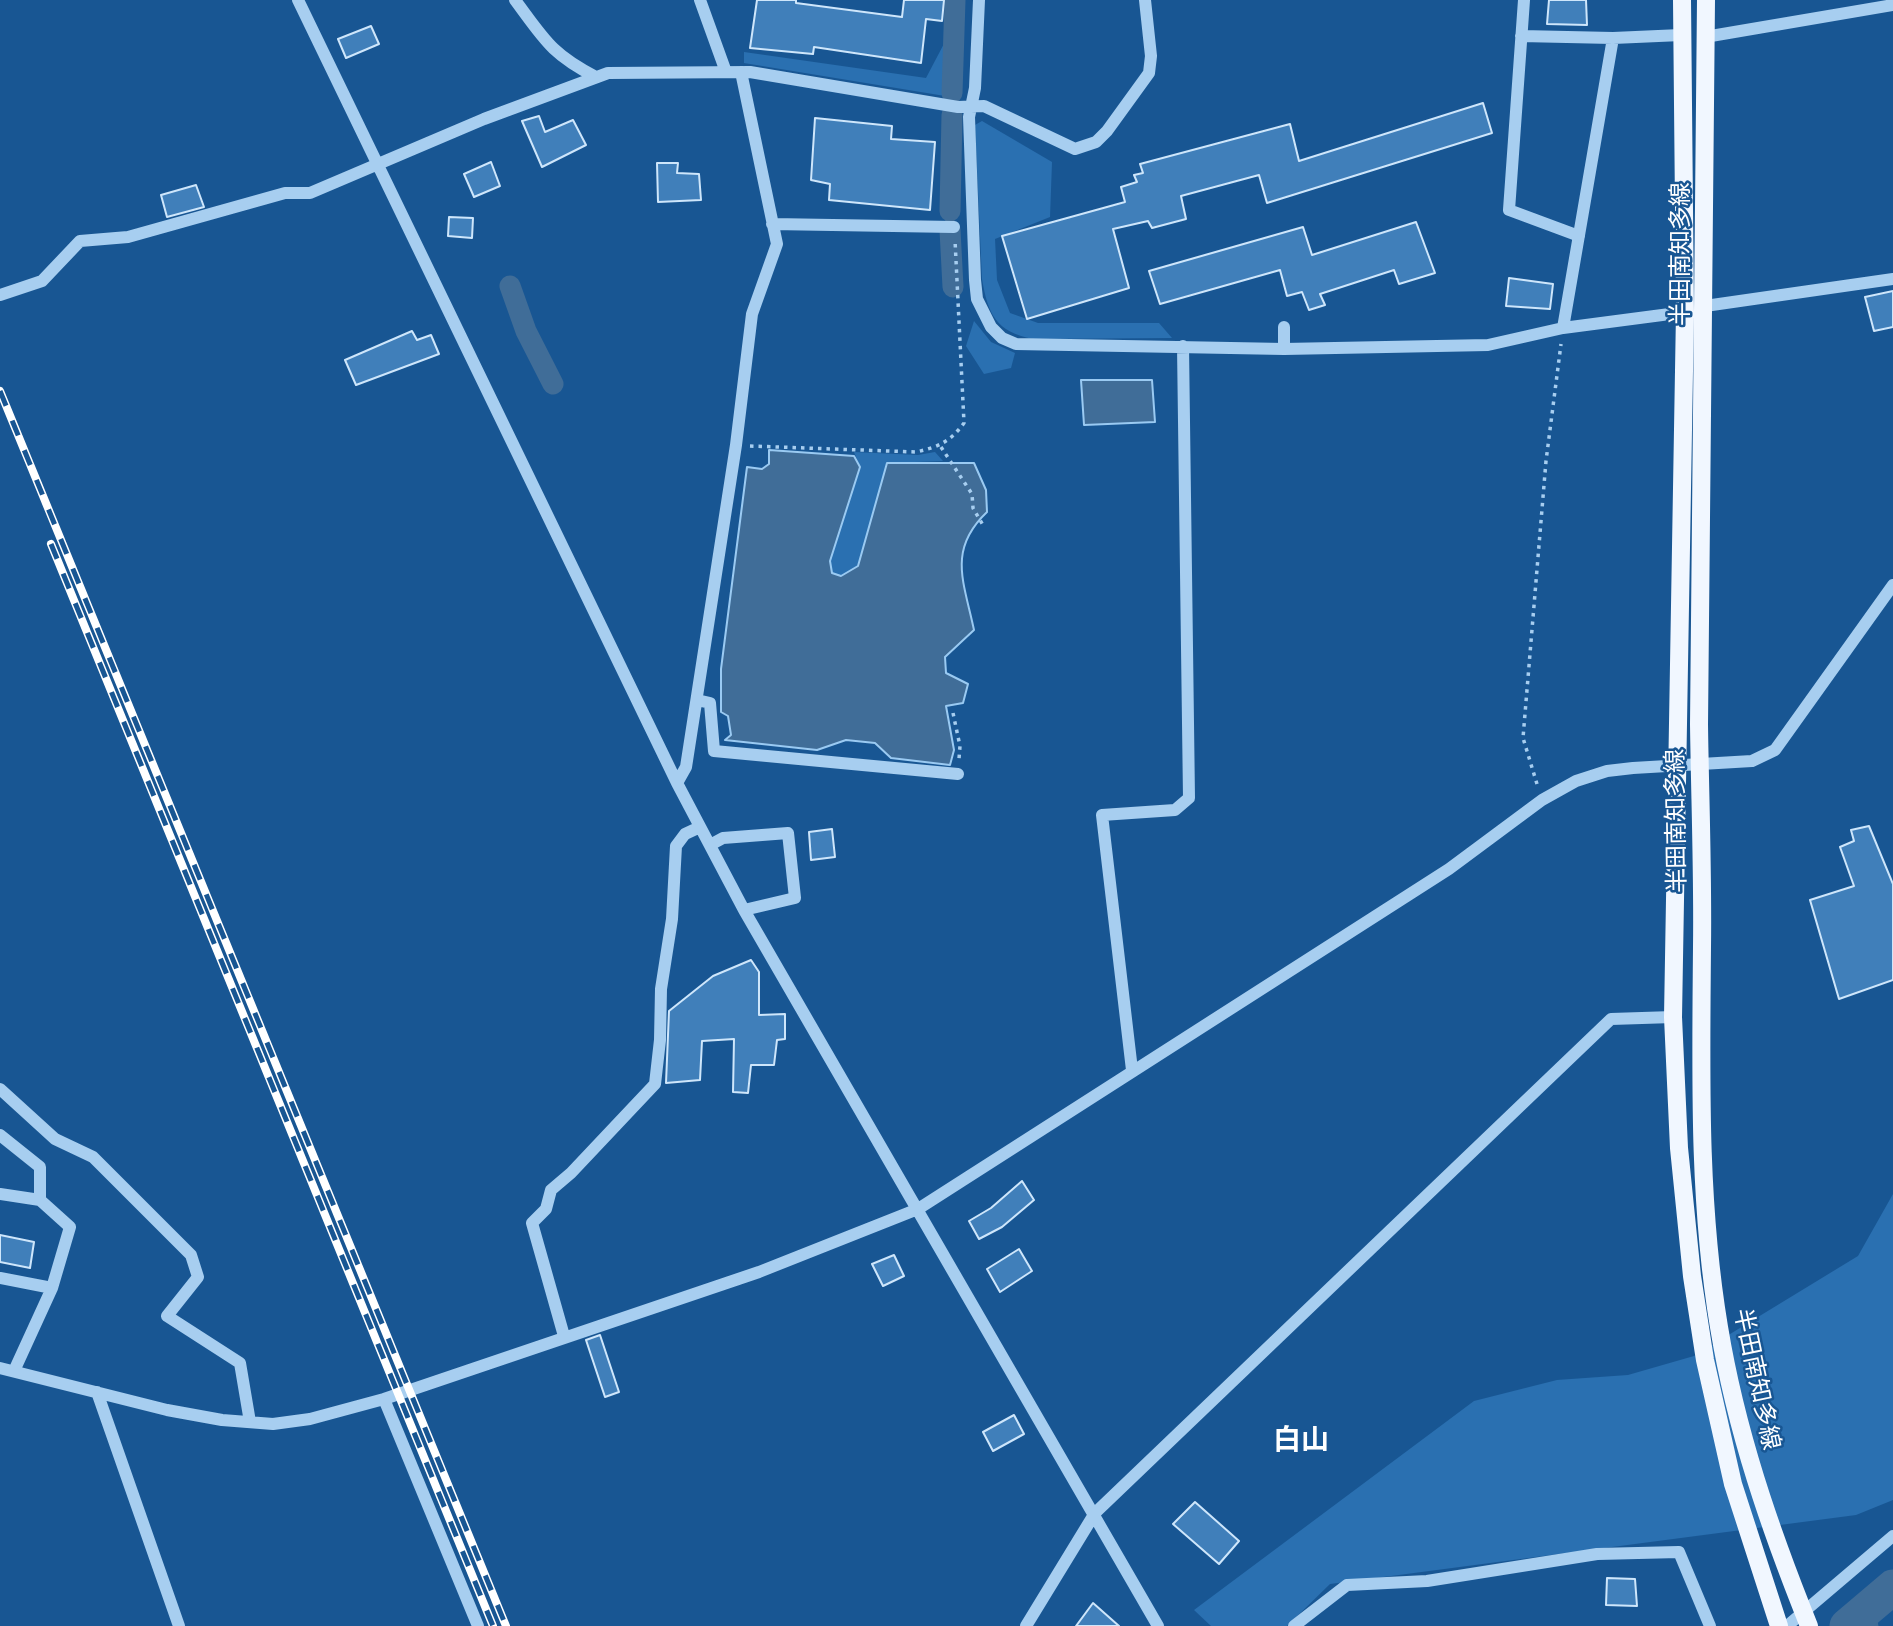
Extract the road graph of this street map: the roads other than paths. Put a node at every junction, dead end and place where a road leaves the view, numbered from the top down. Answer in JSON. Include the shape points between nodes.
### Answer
{"nodes":[{"id":1,"x":299,"y":0,"type":"edge"},
{"id":2,"x":515,"y":0,"type":"edge"},
{"id":3,"x":700,"y":0,"type":"edge"},
{"id":4,"x":979,"y":0,"type":"edge"},
{"id":5,"x":1146,"y":0,"type":"edge"},
{"id":6,"x":1524,"y":0,"type":"edge"},
{"id":7,"x":1682,"y":0,"type":"edge"},
{"id":8,"x":1706,"y":0,"type":"edge"},
{"id":9,"x":1893,"y":5,"type":"edge"},
{"id":10,"x":1681,"y":35,"type":"junction"},
{"id":11,"x":1521,"y":36,"type":"junction"},
{"id":12,"x":1705,"y":37,"type":"junction"},
{"id":13,"x":1613,"y":38,"type":"junction"},
{"id":14,"x":726,"y":72,"type":"junction"},
{"id":15,"x":741,"y":72,"type":"junction"},
{"id":16,"x":596,"y":77,"type":"junction"},
{"id":17,"x":969,"y":107,"type":"junction"},
{"id":18,"x":377,"y":166,"type":"junction"},
{"id":19,"x":772,"y":224,"type":"junction"},
{"id":20,"x":954,"y":227,"type":"road end"},
{"id":21,"x":1579,"y":236,"type":"junction"},
{"id":22,"x":1893,"y":279,"type":"edge"},
{"id":23,"x":0,"y":295,"type":"edge"},
{"id":24,"x":1705,"y":306,"type":"junction"},
{"id":25,"x":1685,"y":312,"type":"junction"},
{"id":26,"x":1284,"y":327,"type":"dead end"},
{"id":27,"x":1563,"y":328,"type":"junction"},
{"id":28,"x":1183,"y":346,"type":"junction"},
{"id":29,"x":1283,"y":349,"type":"junction"},
{"id":30,"x":1893,"y":585,"type":"edge"},
{"id":31,"x":696,"y":700,"type":"junction"},
{"id":32,"x":1700,"y":764,"type":"junction"},
{"id":33,"x":1676,"y":766,"type":"junction"},
{"id":34,"x":958,"y":774,"type":"road end"},
{"id":35,"x":677,"y":783,"type":"junction"},
{"id":36,"x":700,"y":827,"type":"junction"},
{"id":37,"x":710,"y":845,"type":"junction"},
{"id":38,"x":744,"y":910,"type":"junction"},
{"id":39,"x":1673,"y":1017,"type":"junction"},
{"id":40,"x":1132,"y":1070,"type":"junction"},
{"id":41,"x":0,"y":1089,"type":"edge"},
{"id":42,"x":0,"y":1135,"type":"edge"},
{"id":43,"x":0,"y":1194,"type":"edge"},
{"id":44,"x":40,"y":1200,"type":"junction"},
{"id":45,"x":918,"y":1209,"type":"junction"},
{"id":46,"x":0,"y":1278,"type":"edge"},
{"id":47,"x":52,"y":1288,"type":"junction"},
{"id":48,"x":564,"y":1336,"type":"junction"},
{"id":49,"x":0,"y":1368,"type":"edge"},
{"id":50,"x":14,"y":1371,"type":"junction"},
{"id":51,"x":97,"y":1392,"type":"junction"},
{"id":52,"x":384,"y":1399,"type":"junction"},
{"id":53,"x":250,"y":1422,"type":"junction"},
{"id":54,"x":1095,"y":1513,"type":"junction"},
{"id":55,"x":1893,"y":1536,"type":"edge"},
{"id":56,"x":1806,"y":1619,"type":"edge"},
{"id":57,"x":179,"y":1626,"type":"edge"},
{"id":58,"x":478,"y":1626,"type":"edge"},
{"id":59,"x":1026,"y":1626,"type":"edge"},
{"id":60,"x":1158,"y":1626,"type":"edge"},
{"id":61,"x":1294,"y":1626,"type":"edge"},
{"id":62,"x":1710,"y":1626,"type":"edge"},
{"id":63,"x":1779,"y":1626,"type":"edge"},
{"id":64,"x":1787,"y":1626,"type":"edge"}],
"edges":[{"from":1,"to":18,"type":"street"},
{"from":2,"to":16,"type":"street","via":[[547,46]]},
{"from":3,"to":14,"type":"street"},
{"from":4,"to":17,"type":"street","via":[[975,88]]},
{"from":5,"to":17,"type":"street","via":[[1151,67],[1096,142],[1074,149],[984,106]]},
{"from":6,"to":11,"type":"street"},
{"from":7,"to":10,"type":"main road","name":"半田南知多線"},
{"from":8,"to":12,"type":"main road","name":"半田南知多線"},
{"from":9,"to":12,"type":"street"},
{"from":10,"to":13,"type":"street"},
{"from":10,"to":25,"type":"main road","name":"半田南知多線"},
{"from":11,"to":13,"type":"street"},
{"from":11,"to":21,"type":"street","via":[[1509,210]]},
{"from":12,"to":24,"type":"main road","name":"半田南知多線"},
{"from":13,"to":21,"type":"street"},
{"from":14,"to":15,"type":"street"},
{"from":14,"to":16,"type":"street","via":[[608,73]]},
{"from":15,"to":17,"type":"street"},
{"from":15,"to":19,"type":"street"},
{"from":16,"to":18,"type":"street"},
{"from":17,"to":28,"type":"street","via":[[975,280],[977,299],[991,327],[1016,344]]},
{"from":18,"to":23,"type":"street","via":[[310,193],[285,192],[128,237],[80,241],[42,281]]},
{"from":18,"to":35,"type":"street"},
{"from":19,"to":20,"type":"street"},
{"from":19,"to":31,"type":"street","via":[[777,244],[752,314]]},
{"from":21,"to":27,"type":"street"},
{"from":22,"to":24,"type":"street"},
{"from":24,"to":32,"type":"main road","name":"半田南知多線"},
{"from":25,"to":27,"type":"street"},
{"from":25,"to":33,"type":"main road","name":"半田南知多線"},
{"from":26,"to":29,"type":"street"},
{"from":27,"to":29,"type":"street","via":[[1488,345]]},
{"from":28,"to":29,"type":"street"},
{"from":28,"to":40,"type":"street","via":[[1189,798],[1175,810],[1102,815]]},
{"from":30,"to":32,"type":"street","via":[[1774,750],[1752,761]]},
{"from":31,"to":34,"type":"street","via":[[710,703],[714,751]]},
{"from":31,"to":35,"type":"street","via":[[686,767]]},
{"from":32,"to":33,"type":"street"},
{"from":32,"to":56,"type":"main road","name":"半田南知多線","via":[[1701,1130],[1711,1274],[1719,1329],[1763,1509]]},
{"from":33,"to":39,"type":"main road","name":"半田南知多線"},
{"from":33,"to":40,"type":"street","via":[[1607,771],[1576,781],[1542,800],[1449,869]]},
{"from":35,"to":36,"type":"street"},
{"from":36,"to":37,"type":"street"},
{"from":36,"to":48,"type":"street","via":[[685,834],[676,846],[655,1084],[551,1190],[546,1209],[532,1223]]},
{"from":37,"to":38,"type":"street"},
{"from":37,"to":38,"type":"street","via":[[723,838],[788,833],[795,898]]},
{"from":38,"to":45,"type":"street"},
{"from":39,"to":54,"type":"street","via":[[1611,1019]]},
{"from":39,"to":63,"type":"main road","name":"半田南知多線","via":[[1685,1211],[1705,1360],[1733,1484]]},
{"from":40,"to":45,"type":"street"},
{"from":41,"to":53,"type":"street","via":[[55,1139],[93,1157],[191,1255],[198,1277],[167,1316],[240,1363]]},
{"from":42,"to":44,"type":"street","via":[[40,1167]]},
{"from":43,"to":44,"type":"street"},
{"from":44,"to":47,"type":"street","via":[[70,1227]]},
{"from":45,"to":48,"type":"street","via":[[759,1272]]},
{"from":45,"to":54,"type":"street"},
{"from":46,"to":47,"type":"street"},
{"from":47,"to":50,"type":"street"},
{"from":48,"to":52,"type":"street"},
{"from":49,"to":50,"type":"street"},
{"from":50,"to":51,"type":"street"},
{"from":51,"to":53,"type":"street","via":[[167,1410]]},
{"from":51,"to":57,"type":"street"},
{"from":52,"to":53,"type":"street","via":[[310,1419]]},
{"from":52,"to":58,"type":"street"},
{"from":54,"to":59,"type":"street"},
{"from":54,"to":60,"type":"street"},
{"from":55,"to":56,"type":"street"},
{"from":56,"to":64,"type":"street"},
{"from":61,"to":62,"type":"street","via":[[1348,1585],[1427,1581],[1597,1554],[1679,1552]]}]}
